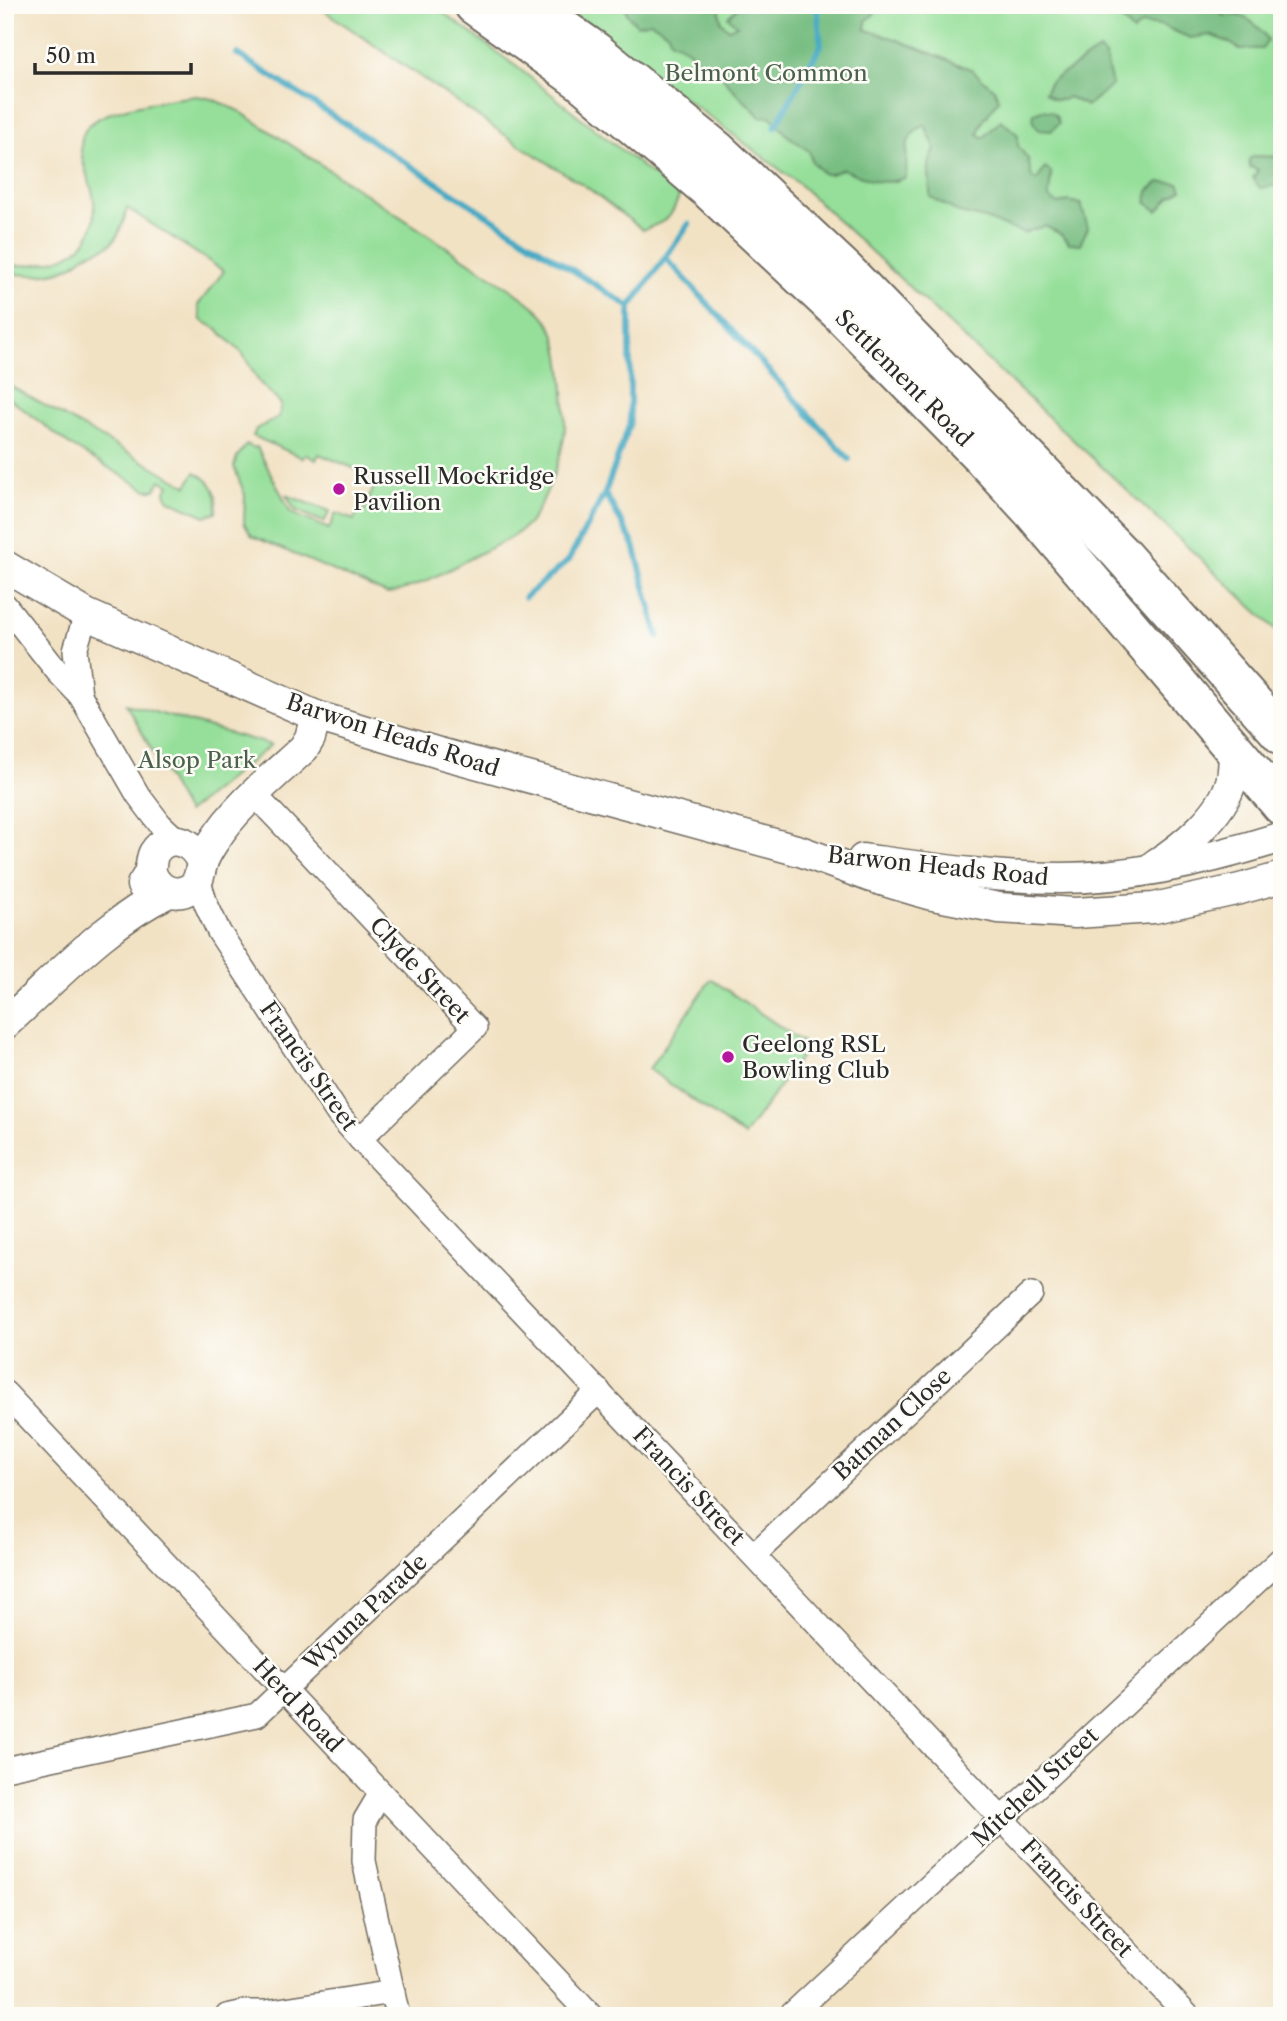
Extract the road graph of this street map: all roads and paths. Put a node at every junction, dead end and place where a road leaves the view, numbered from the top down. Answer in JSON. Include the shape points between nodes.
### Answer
{"nodes":[{"id":1,"x":474,"y":5,"type":"edge"},
{"id":2,"x":529,"y":5,"type":"edge"},
{"id":3,"x":5,"y":566,"type":"edge"},
{"id":4,"x":5,"y":605,"type":"edge"},
{"id":5,"x":86,"y":614,"type":"junction"},
{"id":6,"x":80,"y":695,"type":"junction"},
{"id":7,"x":316,"y":716,"type":"junction"},
{"id":8,"x":1282,"y":735,"type":"edge"},
{"id":9,"x":1235,"y":749,"type":"junction"},
{"id":10,"x":255,"y":795,"type":"junction"},
{"id":11,"x":1282,"y":806,"type":"edge"},
{"id":12,"x":233,"y":816,"type":"junction"},
{"id":13,"x":1282,"y":837,"type":"edge"},
{"id":14,"x":166,"y":851,"type":"junction"},
{"id":15,"x":800,"y":851,"type":"junction"},
{"id":16,"x":1147,"y":870,"type":"junction"},
{"id":17,"x":1025,"y":877,"type":"junction"},
{"id":18,"x":1282,"y":877,"type":"edge"},
{"id":19,"x":187,"y":882,"type":"junction"},
{"id":20,"x":1240,"y":888,"type":"junction"},
{"id":21,"x":1282,"y":894,"type":"edge"},
{"id":22,"x":1018,"y":910,"type":"junction"},
{"id":23,"x":114,"y":925,"type":"junction"},
{"id":24,"x":5,"y":1024,"type":"edge"},
{"id":25,"x":360,"y":1139,"type":"junction"},
{"id":26,"x":1031,"y":1294,"type":"dead end"},
{"id":27,"x":599,"y":1391,"type":"junction"},
{"id":28,"x":5,"y":1393,"type":"edge"},
{"id":29,"x":754,"y":1555,"type":"junction"},
{"id":30,"x":1282,"y":1558,"type":"edge"},
{"id":31,"x":283,"y":1689,"type":"junction"},
{"id":32,"x":5,"y":1769,"type":"edge"},
{"id":33,"x":388,"y":1800,"type":"junction"},
{"id":34,"x":1001,"y":1818,"type":"junction"},
{"id":35,"x":393,"y":1992,"type":"junction"},
{"id":36,"x":227,"y":2016,"type":"edge"},
{"id":37,"x":398,"y":2016,"type":"edge"},
{"id":38,"x":591,"y":2016,"type":"edge"},
{"id":39,"x":790,"y":2016,"type":"edge"},
{"id":40,"x":1188,"y":2016,"type":"edge"}],
"edges":[{"from":1,"to":9,"type":"highway","name":"Settlement Road","via":[[582,82],[709,190],[839,312],[1024,503]]},
{"from":2,"to":8,"type":"highway","name":"Settlement Road","via":[[595,51],[718,151],[845,270],[1119,552]]},
{"from":3,"to":5,"type":"street","name":"Barwon Heads Road"},
{"from":4,"to":6,"type":"street"},
{"from":5,"to":6,"type":"street","via":[[75,650]]},
{"from":5,"to":7,"type":"street","name":"Barwon Heads Road"},
{"from":6,"to":14,"type":"street","via":[[138,795],[150,833]]},
{"from":7,"to":10,"type":"street","via":[[304,748]]},
{"from":7,"to":15,"type":"street","name":"Barwon Heads Road"},
{"from":9,"to":11,"type":"highway","name":"Settlement Road"},
{"from":9,"to":16,"type":"street","via":[[1231,784],[1218,807],[1196,835]]},
{"from":10,"to":12,"type":"street"},
{"from":10,"to":25,"type":"street","name":"Clyde Street","via":[[475,1028]]},
{"from":12,"to":14,"type":"street"},
{"from":12,"to":19,"type":"street"},
{"from":13,"to":16,"type":"street","name":"Barwon Heads Road"},
{"from":14,"to":19,"type":"street","via":[[196,850]]},
{"from":14,"to":19,"type":"street","via":[[156,883]]},
{"from":14,"to":23,"type":"street"},
{"from":15,"to":17,"type":"street","name":"Barwon Heads Road"},
{"from":15,"to":22,"type":"street","name":"Barwon Heads Road","via":[[928,894]]},
{"from":16,"to":17,"type":"street","name":"Barwon Heads Road"},
{"from":17,"to":22,"type":"street"},
{"from":18,"to":20,"type":"street","name":"Barwon Heads Road"},
{"from":19,"to":23,"type":"street"},
{"from":19,"to":25,"type":"street","name":"Francis Street","via":[[198,909],[219,932],[338,1114]]},
{"from":20,"to":21,"type":"street"},
{"from":20,"to":22,"type":"street","name":"Barwon Heads Road","via":[[1124,911]]},
{"from":23,"to":24,"type":"street"},
{"from":25,"to":27,"type":"street","name":"Francis Street"},
{"from":26,"to":29,"type":"street","name":"Batman Close"},
{"from":27,"to":29,"type":"street","name":"Francis Street"},
{"from":27,"to":31,"type":"street","name":"Wyuna Parade"},
{"from":28,"to":31,"type":"street","name":"Herd Road"},
{"from":29,"to":34,"type":"street","name":"Francis Street"},
{"from":30,"to":34,"type":"street","name":"Mitchell Street"},
{"from":31,"to":32,"type":"street","name":"Wyuna Parade","via":[[257,1715]]},
{"from":31,"to":33,"type":"street","name":"Herd Road"},
{"from":33,"to":35,"type":"street","via":[[365,1820],[363,1845]]},
{"from":33,"to":38,"type":"street","name":"Herd Road"},
{"from":34,"to":39,"type":"street","name":"Mitchell Street"},
{"from":34,"to":40,"type":"street","name":"Francis Street"},
{"from":35,"to":36,"type":"street"},
{"from":35,"to":37,"type":"street"}]}
